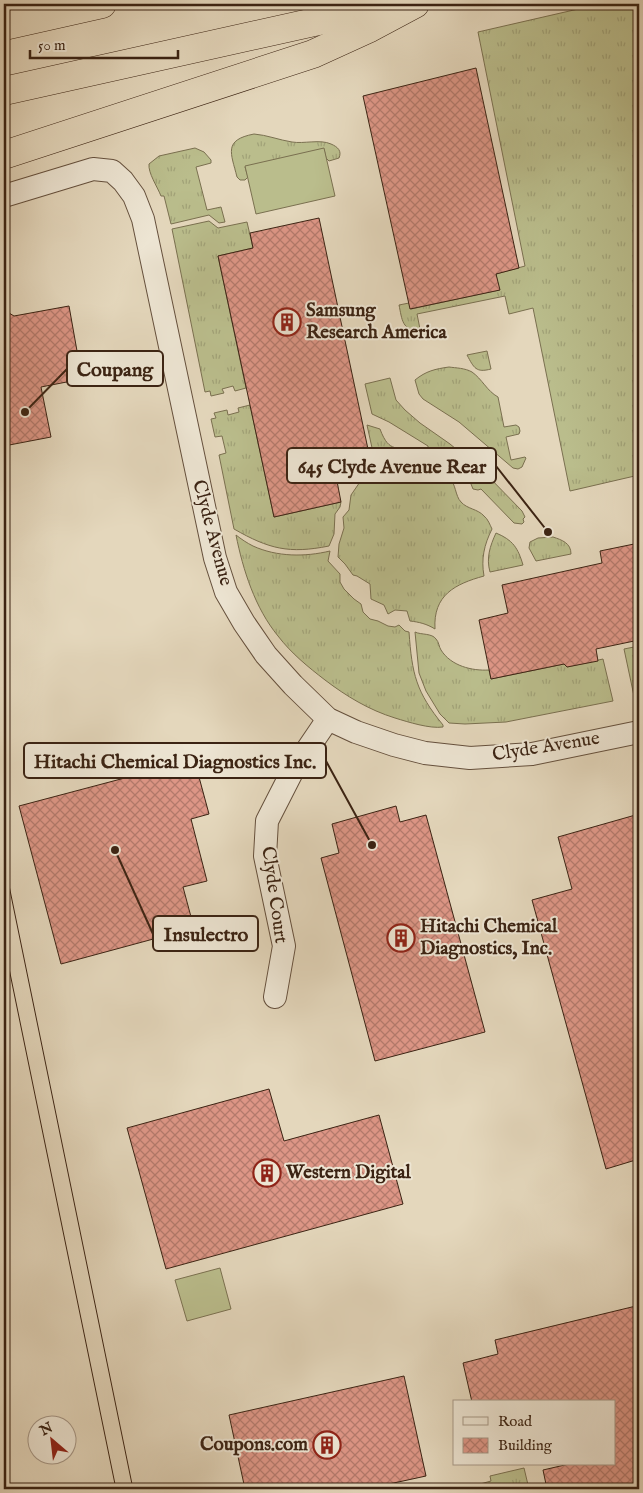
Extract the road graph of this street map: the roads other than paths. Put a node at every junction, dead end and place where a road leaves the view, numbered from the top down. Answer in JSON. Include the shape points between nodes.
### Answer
{"nodes":[{"id":1,"x":102,"y":4,"type":"edge"},
{"id":2,"x":395,"y":4,"type":"edge"},
{"id":3,"x":415,"y":4,"type":"edge"},
{"id":4,"x":4,"y":26,"type":"edge"},
{"id":5,"x":4,"y":91,"type":"edge"},
{"id":6,"x":4,"y":155,"type":"edge"},
{"id":7,"x":4,"y":196,"type":"edge"},
{"id":8,"x":328,"y":719,"type":"junction"},
{"id":9,"x":639,"y":732,"type":"edge"},
{"id":10,"x":275,"y":997,"type":"dead end"}],
"edges":[{"from":1,"to":4,"type":"highway"},
{"from":2,"to":5,"type":"highway"},
{"from":3,"to":6,"type":"highway","via":[[313,54]]},
{"from":7,"to":8,"type":"street","name":"Clyde Avenue","via":[[93,169],[112,171],[134,196],[142,219],[211,541],[226,592],[266,655]]},
{"from":8,"to":9,"type":"street","name":"Clyde Avenue","via":[[356,732],[425,754],[470,758],[532,754]]},
{"from":8,"to":10,"type":"street","name":"Clyde Court","via":[[292,772],[267,821],[264,856],[284,946]]}]}
